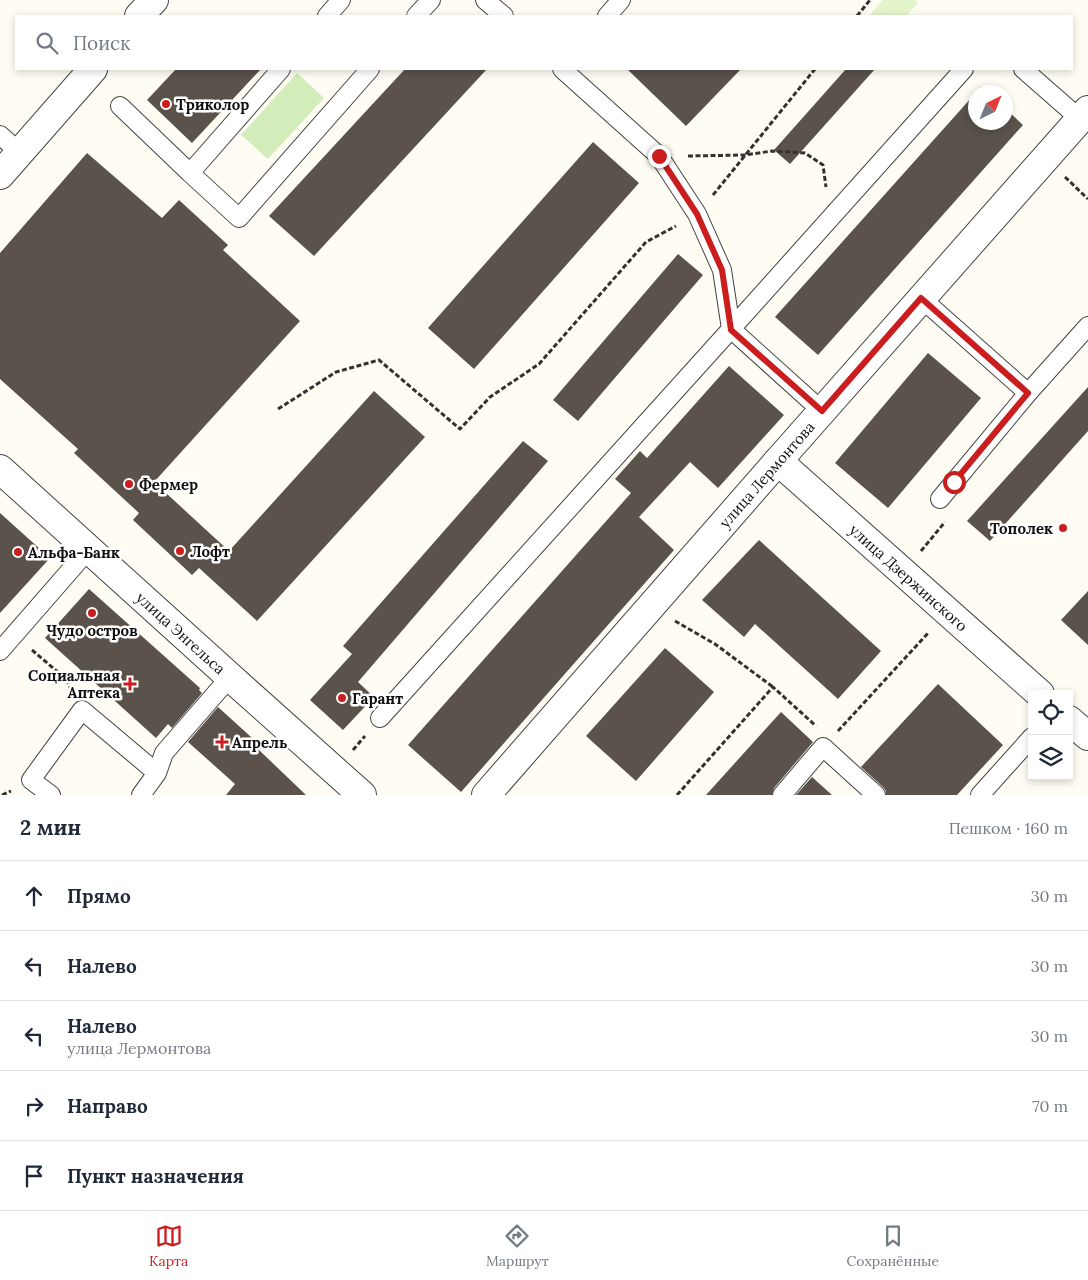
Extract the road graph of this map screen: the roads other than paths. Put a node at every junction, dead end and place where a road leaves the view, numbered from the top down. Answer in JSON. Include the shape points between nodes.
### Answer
{"nodes":[{"id":1,"x":154,"y":0,"type":"edge"},
{"id":2,"x":341,"y":0,"type":"edge"},
{"id":3,"x":431,"y":0,"type":"edge"},
{"id":4,"x":486,"y":0,"type":"edge"},
{"id":5,"x":621,"y":0,"type":"edge"},
{"id":6,"x":140,"y":15,"type":"edge"},
{"id":7,"x":328,"y":15,"type":"edge"},
{"id":8,"x":417,"y":15,"type":"edge"},
{"id":9,"x":503,"y":15,"type":"edge"},
{"id":10,"x":608,"y":15,"type":"edge"},
{"id":11,"x":93,"y":70,"type":"edge"},
{"id":12,"x":280,"y":70,"type":"edge"},
{"id":13,"x":369,"y":70,"type":"edge"},
{"id":14,"x":563,"y":70,"type":"edge"},
{"id":15,"x":963,"y":70,"type":"edge"},
{"id":16,"x":1024,"y":70,"type":"edge"},
{"id":17,"x":120,"y":106,"type":"dead end"},
{"id":18,"x":1084,"y":115,"type":"edge"},
{"id":19,"x":0,"y":135,"type":"edge"},
{"id":20,"x":20,"y":153,"type":"junction"},
{"id":21,"x":190,"y":173,"type":"junction"},
{"id":22,"x":0,"y":175,"type":"edge"},
{"id":23,"x":921,"y":298,"type":"junction"},
{"id":24,"x":1088,"y":326,"type":"edge"},
{"id":25,"x":731,"y":330,"type":"junction"},
{"id":26,"x":1028,"y":393,"type":"junction"},
{"id":27,"x":822,"y":411,"type":"junction"},
{"id":28,"x":778,"y":461,"type":"junction"},
{"id":29,"x":0,"y":469,"type":"edge"},
{"id":30,"x":940,"y":499,"type":"dead end"},
{"id":31,"x":88,"y":550,"type":"junction"},
{"id":32,"x":0,"y":651,"type":"edge"},
{"id":33,"x":230,"y":677,"type":"junction"},
{"id":34,"x":1036,"y":690,"type":"edge"},
{"id":35,"x":380,"y":718,"type":"dead end"},
{"id":36,"x":1073,"y":723,"type":"edge"},
{"id":37,"x":1088,"y":736,"type":"edge"},
{"id":38,"x":1028,"y":741,"type":"edge"},
{"id":39,"x":157,"y":773,"type":"junction"},
{"id":40,"x":51,"y":795,"type":"edge"},
{"id":41,"x":141,"y":795,"type":"edge"},
{"id":42,"x":362,"y":795,"type":"edge"},
{"id":43,"x":486,"y":795,"type":"edge"},
{"id":44,"x":782,"y":795,"type":"edge"},
{"id":45,"x":876,"y":795,"type":"edge"},
{"id":46,"x":980,"y":795,"type":"edge"}],
"edges":[{"from":1,"to":6,"type":"street"},
{"from":2,"to":7,"type":"lane"},
{"from":3,"to":8,"type":"lane"},
{"from":4,"to":9,"type":"lane"},
{"from":5,"to":10,"type":"lane"},
{"from":11,"to":20,"type":"street"},
{"from":12,"to":21,"type":"lane"},
{"from":13,"to":21,"type":"lane","via":[[238,218]]},
{"from":14,"to":25,"type":"lane","via":[[659,156],[697,214],[722,270]]},
{"from":15,"to":25,"type":"lane"},
{"from":16,"to":18,"type":"lane"},
{"from":17,"to":21,"type":"lane"},
{"from":18,"to":23,"type":"street","name":"улица Лермонтова"},
{"from":19,"to":20,"type":"lane"},
{"from":20,"to":22,"type":"street"},
{"from":23,"to":26,"type":"lane"},
{"from":23,"to":27,"type":"street","name":"улица Лермонтова"},
{"from":24,"to":26,"type":"lane"},
{"from":25,"to":27,"type":"lane"},
{"from":25,"to":35,"type":"lane"},
{"from":26,"to":30,"type":"lane"},
{"from":27,"to":28,"type":"street","name":"улица Лермонтова"},
{"from":28,"to":34,"type":"street","name":"улица Дзержинского"},
{"from":28,"to":43,"type":"street","name":"улица Лермонтова"},
{"from":29,"to":31,"type":"street","name":"улица Энгельса"},
{"from":31,"to":32,"type":"lane"},
{"from":31,"to":33,"type":"street","name":"улица Энгельса"},
{"from":33,"to":39,"type":"lane","via":[[164,753]]},
{"from":33,"to":42,"type":"street","name":"улица Энгельса"},
{"from":36,"to":37,"type":"street"},
{"from":38,"to":46,"type":"lane"},
{"from":39,"to":40,"type":"lane","via":[[82,710],[31,780]]},
{"from":39,"to":41,"type":"lane"},
{"from":44,"to":45,"type":"lane","via":[[823,747]]}]}
